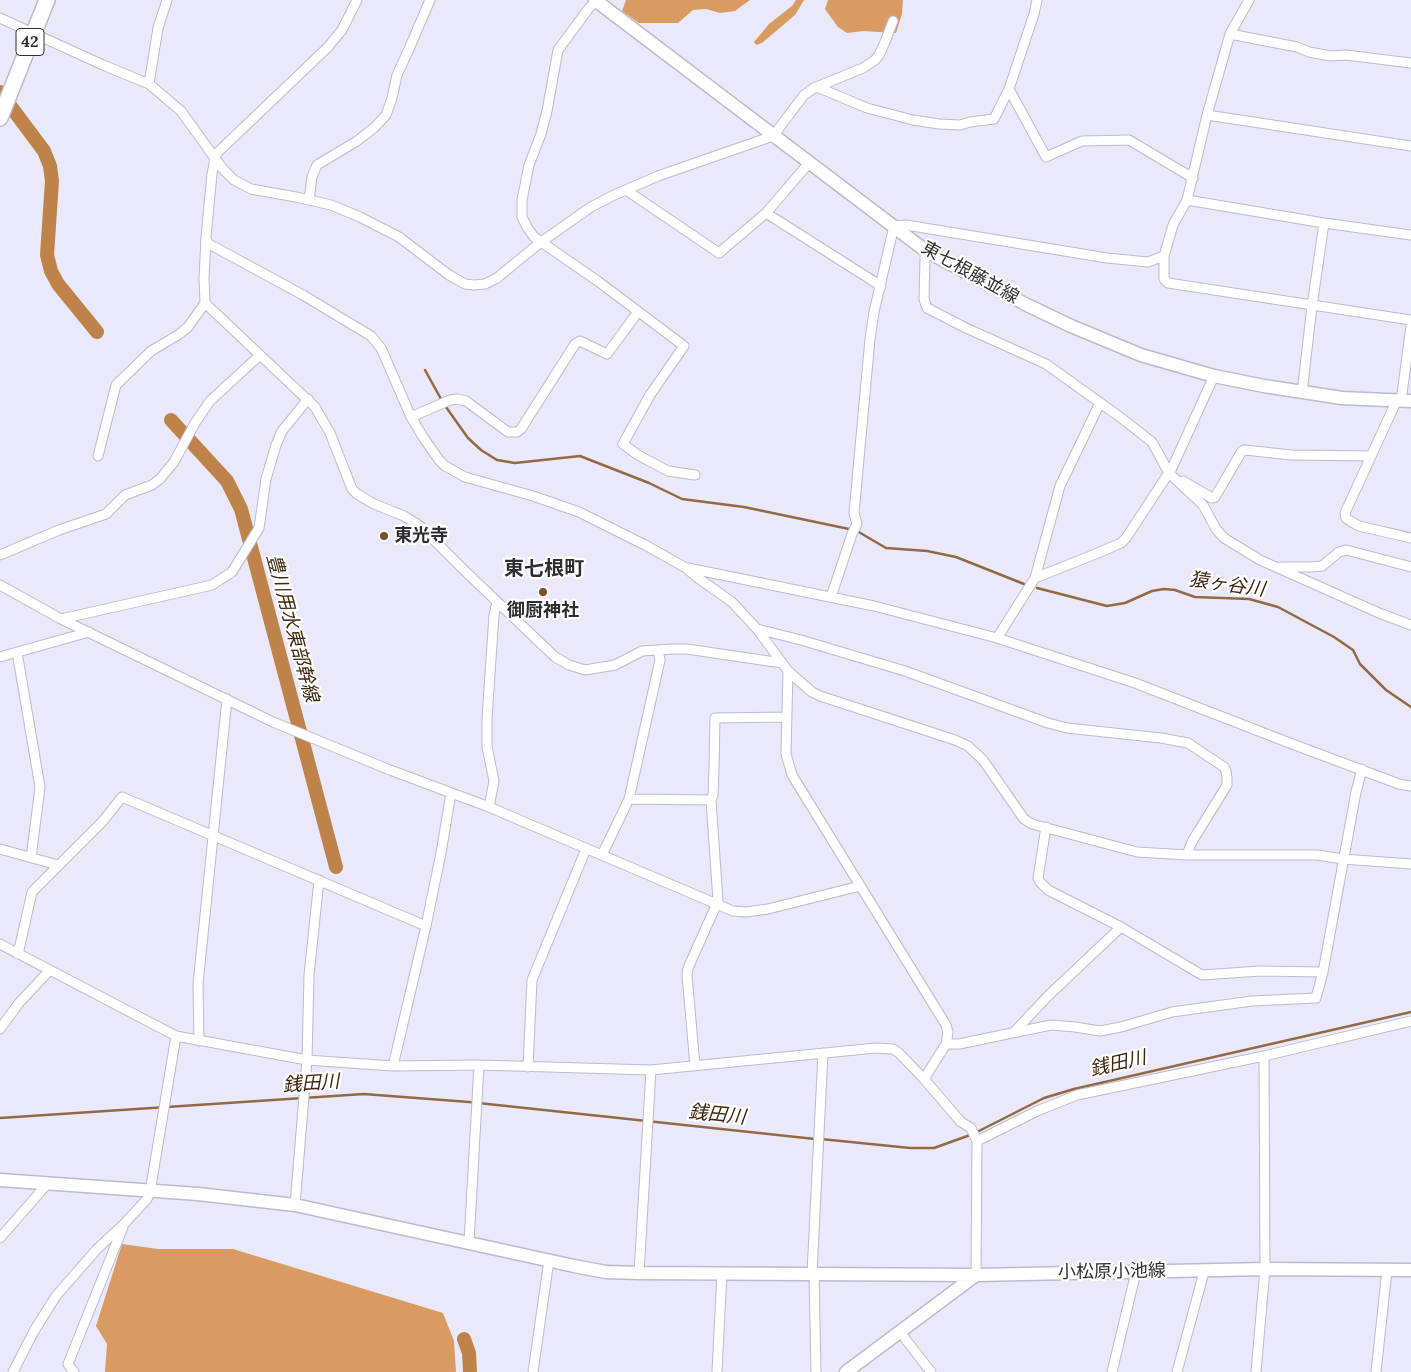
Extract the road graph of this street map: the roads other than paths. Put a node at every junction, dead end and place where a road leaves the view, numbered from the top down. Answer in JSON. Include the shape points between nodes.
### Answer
{"nodes":[{"id":1,"x":47,"y":0,"type":"edge"},
{"id":2,"x":167,"y":0,"type":"edge"},
{"id":3,"x":356,"y":0,"type":"edge"},
{"id":4,"x":430,"y":0,"type":"edge"},
{"id":5,"x":596,"y":0,"type":"edge"},
{"id":6,"x":1037,"y":0,"type":"edge"},
{"id":7,"x":1249,"y":0,"type":"edge"},
{"id":8,"x":0,"y":18,"type":"edge"},
{"id":9,"x":892,"y":20,"type":"dead end"},
{"id":10,"x":34,"y":34,"type":"junction"},
{"id":11,"x":1230,"y":34,"type":"junction"},
{"id":12,"x":1411,"y":63,"type":"edge"},
{"id":13,"x":149,"y":84,"type":"junction"},
{"id":14,"x":817,"y":87,"type":"junction"},
{"id":15,"x":1009,"y":89,"type":"junction"},
{"id":16,"x":1,"y":114,"type":"edge"},
{"id":17,"x":1207,"y":115,"type":"junction"},
{"id":18,"x":773,"y":136,"type":"junction"},
{"id":19,"x":1411,"y":146,"type":"edge"},
{"id":20,"x":214,"y":157,"type":"junction"},
{"id":21,"x":809,"y":164,"type":"junction"},
{"id":22,"x":1193,"y":178,"type":"junction"},
{"id":23,"x":626,"y":190,"type":"junction"},
{"id":24,"x":309,"y":200,"type":"junction"},
{"id":25,"x":1188,"y":200,"type":"junction"},
{"id":26,"x":766,"y":213,"type":"junction"},
{"id":27,"x":1324,"y":223,"type":"junction"},
{"id":28,"x":894,"y":226,"type":"junction"},
{"id":29,"x":1411,"y":235,"type":"edge"},
{"id":30,"x":207,"y":241,"type":"junction"},
{"id":31,"x":542,"y":242,"type":"junction"},
{"id":32,"x":926,"y":251,"type":"junction"},
{"id":33,"x":1164,"y":256,"type":"junction"},
{"id":34,"x":881,"y":286,"type":"junction"},
{"id":35,"x":205,"y":302,"type":"junction"},
{"id":36,"x":1312,"y":306,"type":"junction"},
{"id":37,"x":638,"y":312,"type":"junction"},
{"id":38,"x":1411,"y":320,"type":"edge"},
{"id":39,"x":1411,"y":326,"type":"edge"},
{"id":40,"x":260,"y":355,"type":"junction"},
{"id":41,"x":1214,"y":376,"type":"junction"},
{"id":42,"x":1302,"y":393,"type":"junction"},
{"id":43,"x":308,"y":399,"type":"junction"},
{"id":44,"x":1403,"y":401,"type":"edge"},
{"id":45,"x":1100,"y":403,"type":"junction"},
{"id":46,"x":411,"y":417,"type":"junction"},
{"id":47,"x":98,"y":456,"type":"dead end"},
{"id":48,"x":1371,"y":456,"type":"junction"},
{"id":49,"x":1169,"y":472,"type":"junction"},
{"id":50,"x":694,"y":475,"type":"dead end"},
{"id":51,"x":1411,"y":538,"type":"edge"},
{"id":52,"x":0,"y":555,"type":"edge"},
{"id":53,"x":1276,"y":567,"type":"junction"},
{"id":54,"x":1411,"y":567,"type":"edge"},
{"id":55,"x":686,"y":568,"type":"junction"},
{"id":56,"x":1034,"y":578,"type":"junction"},
{"id":57,"x":0,"y":585,"type":"edge"},
{"id":58,"x":831,"y":597,"type":"junction"},
{"id":59,"x":497,"y":602,"type":"junction"},
{"id":60,"x":61,"y":619,"type":"junction"},
{"id":61,"x":1411,"y":625,"type":"edge"},
{"id":62,"x":757,"y":629,"type":"junction"},
{"id":63,"x":89,"y":632,"type":"junction"},
{"id":64,"x":996,"y":638,"type":"junction"},
{"id":65,"x":658,"y":650,"type":"junction"},
{"id":66,"x":17,"y":652,"type":"junction"},
{"id":67,"x":0,"y":657,"type":"edge"},
{"id":68,"x":782,"y":663,"type":"junction"},
{"id":69,"x":788,"y":671,"type":"junction"},
{"id":70,"x":227,"y":699,"type":"junction"},
{"id":71,"x":787,"y":717,"type":"junction"},
{"id":72,"x":1362,"y":769,"type":"junction"},
{"id":73,"x":1411,"y":786,"type":"edge"},
{"id":74,"x":451,"y":793,"type":"junction"},
{"id":75,"x":629,"y":799,"type":"junction"},
{"id":76,"x":711,"y":800,"type":"junction"},
{"id":77,"x":489,"y":807,"type":"junction"},
{"id":78,"x":1046,"y":827,"type":"junction"},
{"id":79,"x":212,"y":835,"type":"junction"},
{"id":80,"x":0,"y":848,"type":"edge"},
{"id":81,"x":586,"y":849,"type":"junction"},
{"id":82,"x":602,"y":855,"type":"junction"},
{"id":83,"x":1188,"y":855,"type":"junction"},
{"id":84,"x":31,"y":858,"type":"junction"},
{"id":85,"x":1343,"y":859,"type":"junction"},
{"id":86,"x":1411,"y":864,"type":"edge"},
{"id":87,"x":58,"y":865,"type":"junction"},
{"id":88,"x":318,"y":880,"type":"junction"},
{"id":89,"x":860,"y":886,"type":"junction"},
{"id":90,"x":717,"y":904,"type":"junction"},
{"id":91,"x":426,"y":926,"type":"junction"},
{"id":92,"x":1121,"y":927,"type":"junction"},
{"id":93,"x":0,"y":944,"type":"edge"},
{"id":94,"x":18,"y":954,"type":"junction"},
{"id":95,"x":49,"y":970,"type":"junction"},
{"id":96,"x":1323,"y":972,"type":"junction"},
{"id":97,"x":1411,"y":1021,"type":"edge"},
{"id":98,"x":0,"y":1029,"type":"edge"},
{"id":99,"x":1013,"y":1032,"type":"junction"},
{"id":100,"x":176,"y":1036,"type":"junction"},
{"id":101,"x":199,"y":1041,"type":"junction"},
{"id":102,"x":946,"y":1044,"type":"junction"},
{"id":103,"x":823,"y":1053,"type":"junction"},
{"id":104,"x":1264,"y":1056,"type":"junction"},
{"id":105,"x":307,"y":1060,"type":"junction"},
{"id":106,"x":479,"y":1065,"type":"junction"},
{"id":107,"x":393,"y":1066,"type":"junction"},
{"id":108,"x":695,"y":1066,"type":"junction"},
{"id":109,"x":528,"y":1067,"type":"junction"},
{"id":110,"x":651,"y":1070,"type":"junction"},
{"id":111,"x":924,"y":1079,"type":"junction"},
{"id":112,"x":977,"y":1141,"type":"junction"},
{"id":113,"x":0,"y":1180,"type":"edge"},
{"id":114,"x":48,"y":1183,"type":"junction"},
{"id":115,"x":150,"y":1192,"type":"junction"},
{"id":116,"x":295,"y":1205,"type":"junction"},
{"id":117,"x":124,"y":1224,"type":"junction"},
{"id":118,"x":0,"y":1238,"type":"edge"},
{"id":119,"x":468,"y":1242,"type":"junction"},
{"id":120,"x":549,"y":1260,"type":"junction"},
{"id":121,"x":1265,"y":1269,"type":"junction"},
{"id":122,"x":1387,"y":1270,"type":"junction"},
{"id":123,"x":1411,"y":1270,"type":"edge"},
{"id":124,"x":1136,"y":1272,"type":"junction"},
{"id":125,"x":1204,"y":1272,"type":"junction"},
{"id":126,"x":639,"y":1273,"type":"junction"},
{"id":127,"x":722,"y":1273,"type":"junction"},
{"id":128,"x":813,"y":1273,"type":"junction"},
{"id":129,"x":976,"y":1274,"type":"junction"},
{"id":130,"x":900,"y":1332,"type":"junction"},
{"id":131,"x":13,"y":1372,"type":"edge"},
{"id":132,"x":74,"y":1372,"type":"edge"},
{"id":133,"x":533,"y":1372,"type":"edge"},
{"id":134,"x":717,"y":1372,"type":"edge"},
{"id":135,"x":816,"y":1372,"type":"edge"},
{"id":136,"x":846,"y":1372,"type":"edge"},
{"id":137,"x":931,"y":1372,"type":"edge"},
{"id":138,"x":1112,"y":1372,"type":"edge"},
{"id":139,"x":1177,"y":1372,"type":"edge"},
{"id":140,"x":1256,"y":1372,"type":"edge"},
{"id":141,"x":1376,"y":1372,"type":"edge"}],
"edges":[{"from":1,"to":10,"type":"highway","number":"42"},
{"from":2,"to":13,"type":"street","via":[[158,28]]},
{"from":3,"to":20,"type":"street","via":[[342,30],[328,47]]},
{"from":4,"to":24,"type":"street","via":[[396,75],[386,115],[357,141],[317,165]]},
{"from":5,"to":18,"type":"main road","name":"東七根藤並線"},
{"from":5,"to":31,"type":"street","via":[[558,50],[548,111],[529,165],[522,217],[534,237]]},
{"from":6,"to":15,"type":"street"},
{"from":7,"to":11,"type":"street"},
{"from":8,"to":10,"type":"street"},
{"from":9,"to":14,"type":"street","via":[[875,60]]},
{"from":10,"to":13,"type":"street"},
{"from":10,"to":16,"type":"highway","number":"42"},
{"from":11,"to":12,"type":"street","via":[[1331,56]]},
{"from":11,"to":17,"type":"street"},
{"from":13,"to":20,"type":"street","via":[[181,111]]},
{"from":14,"to":15,"type":"street","via":[[868,108],[922,121],[960,125],[994,119]]},
{"from":14,"to":18,"type":"street","via":[[804,95]]},
{"from":15,"to":22,"type":"street","via":[[1046,157],[1082,141],[1129,140]]},
{"from":17,"to":19,"type":"street"},
{"from":17,"to":22,"type":"street"},
{"from":18,"to":21,"type":"main road","name":"東七根藤並線"},
{"from":18,"to":23,"type":"street"},
{"from":20,"to":24,"type":"street","via":[[234,180],[251,189]]},
{"from":20,"to":30,"type":"street"},
{"from":21,"to":26,"type":"street"},
{"from":21,"to":28,"type":"main road","name":"東七根藤並線"},
{"from":22,"to":25,"type":"street"},
{"from":23,"to":26,"type":"street","via":[[719,253]]},
{"from":23,"to":31,"type":"street","via":[[591,207]]},
{"from":24,"to":31,"type":"street","via":[[331,205],[391,233],[465,284],[484,284],[497,278]]},
{"from":25,"to":27,"type":"street"},
{"from":25,"to":33,"type":"street","via":[[1173,225]]},
{"from":26,"to":34,"type":"street"},
{"from":27,"to":29,"type":"street"},
{"from":27,"to":36,"type":"street"},
{"from":28,"to":32,"type":"main road","name":"東七根藤並線"},
{"from":28,"to":33,"type":"street","via":[[906,225],[1107,258],[1148,262]]},
{"from":28,"to":34,"type":"street"},
{"from":30,"to":35,"type":"street"},
{"from":30,"to":46,"type":"street","via":[[371,336],[381,348]]},
{"from":31,"to":37,"type":"street"},
{"from":32,"to":41,"type":"main road","name":"東七根藤並線","via":[[1071,326],[1142,356]]},
{"from":32,"to":45,"type":"street","via":[[924,299],[930,310],[1046,364]]},
{"from":33,"to":36,"type":"street","via":[[1164,279],[1168,283]]},
{"from":34,"to":58,"type":"street","via":[[870,340],[854,513],[857,524]]},
{"from":35,"to":40,"type":"street"},
{"from":35,"to":47,"type":"street","via":[[188,326],[151,351],[116,385]]},
{"from":36,"to":38,"type":"street"},
{"from":36,"to":42,"type":"street"},
{"from":37,"to":46,"type":"street","via":[[607,354],[580,340],[575,344],[518,432],[508,432],[466,401],[457,399]]},
{"from":37,"to":50,"type":"street","via":[[684,346],[650,395],[623,444],[668,471]]},
{"from":39,"to":44,"type":"street"},
{"from":40,"to":43,"type":"street"},
{"from":40,"to":52,"type":"street","via":[[210,401],[174,462],[160,479],[125,495],[106,514]]},
{"from":41,"to":42,"type":"main road","name":"東七根藤並線"},
{"from":41,"to":49,"type":"street"},
{"from":42,"to":44,"type":"main road","name":"東七根藤並線"},
{"from":43,"to":59,"type":"street","via":[[330,433],[352,489],[374,504],[420,526]]},
{"from":43,"to":60,"type":"street","via":[[282,431],[266,480],[259,528],[232,572],[212,585]]},
{"from":44,"to":48,"type":"street"},
{"from":45,"to":49,"type":"street","via":[[1152,442]]},
{"from":45,"to":56,"type":"street","via":[[1060,486]]},
{"from":46,"to":55,"type":"street","via":[[445,466],[465,477],[579,512]]},
{"from":48,"to":49,"type":"street","via":[[1291,455],[1244,450],[1212,498]]},
{"from":48,"to":51,"type":"street","via":[[1345,513],[1346,518],[1359,526]]},
{"from":49,"to":53,"type":"street","via":[[1203,505],[1224,538]]},
{"from":49,"to":56,"type":"street","via":[[1121,543]]},
{"from":53,"to":54,"type":"street","via":[[1322,566],[1346,550]]},
{"from":53,"to":61,"type":"street"},
{"from":55,"to":58,"type":"street"},
{"from":55,"to":62,"type":"street","via":[[732,602]]},
{"from":56,"to":64,"type":"street"},
{"from":57,"to":60,"type":"street"},
{"from":58,"to":64,"type":"street"},
{"from":59,"to":65,"type":"street","via":[[555,657],[585,670],[606,668],[642,652]]},
{"from":59,"to":77,"type":"street","via":[[487,718],[487,747],[494,781]]},
{"from":60,"to":63,"type":"street"},
{"from":62,"to":68,"type":"street"},
{"from":62,"to":83,"type":"street","via":[[905,670],[1048,724],[1188,743],[1224,767],[1227,778],[1227,785],[1188,848]]},
{"from":63,"to":66,"type":"street"},
{"from":63,"to":70,"type":"street"},
{"from":64,"to":72,"type":"street","via":[[1135,683]]},
{"from":65,"to":68,"type":"street","via":[[687,649]]},
{"from":65,"to":75,"type":"street","via":[[660,660]]},
{"from":66,"to":67,"type":"street"},
{"from":66,"to":84,"type":"street","via":[[40,787]]},
{"from":68,"to":69,"type":"street"},
{"from":69,"to":71,"type":"street"},
{"from":69,"to":78,"type":"street","via":[[820,696],[968,746],[983,760],[1020,816],[1032,824]]},
{"from":70,"to":74,"type":"street","via":[[273,722]]},
{"from":70,"to":79,"type":"street"},
{"from":71,"to":76,"type":"street","via":[[715,718]]},
{"from":71,"to":89,"type":"street","via":[[786,754],[792,775]]},
{"from":72,"to":73,"type":"street"},
{"from":72,"to":85,"type":"street"},
{"from":74,"to":77,"type":"street"},
{"from":74,"to":91,"type":"street"},
{"from":75,"to":76,"type":"street"},
{"from":75,"to":82,"type":"street"},
{"from":76,"to":90,"type":"street"},
{"from":77,"to":81,"type":"street"},
{"from":78,"to":83,"type":"street","via":[[1137,852]]},
{"from":78,"to":92,"type":"street","via":[[1039,866],[1040,882],[1048,890]]},
{"from":79,"to":87,"type":"street","via":[[122,797]]},
{"from":79,"to":88,"type":"street"},
{"from":79,"to":101,"type":"street","via":[[198,984]]},
{"from":80,"to":84,"type":"street"},
{"from":81,"to":82,"type":"street"},
{"from":81,"to":109,"type":"street","via":[[532,980]]},
{"from":82,"to":90,"type":"street"},
{"from":83,"to":85,"type":"street","via":[[1317,855]]},
{"from":84,"to":87,"type":"street"},
{"from":85,"to":86,"type":"street"},
{"from":85,"to":96,"type":"street"},
{"from":87,"to":94,"type":"street","via":[[32,892]]},
{"from":88,"to":91,"type":"street"},
{"from":88,"to":105,"type":"street","via":[[308,975]]},
{"from":89,"to":90,"type":"street","via":[[746,912]]},
{"from":89,"to":102,"type":"street","via":[[943,1019],[948,1032]]},
{"from":90,"to":108,"type":"street","via":[[688,968]]},
{"from":91,"to":107,"type":"street"},
{"from":92,"to":96,"type":"street","via":[[1202,975]]},
{"from":92,"to":99,"type":"street"},
{"from":93,"to":94,"type":"street"},
{"from":94,"to":95,"type":"street"},
{"from":95,"to":98,"type":"street"},
{"from":95,"to":100,"type":"street"},
{"from":96,"to":99,"type":"street","via":[[1316,998],[1252,1001],[1172,1012],[1100,1031],[1051,1025]]},
{"from":97,"to":104,"type":"street"},
{"from":99,"to":102,"type":"street"},
{"from":100,"to":101,"type":"street"},
{"from":100,"to":115,"type":"street"},
{"from":101,"to":105,"type":"street"},
{"from":102,"to":111,"type":"street"},
{"from":103,"to":108,"type":"street"},
{"from":103,"to":111,"type":"street","via":[[884,1047],[893,1049]]},
{"from":103,"to":128,"type":"street"},
{"from":104,"to":112,"type":"street","via":[[1077,1095]]},
{"from":104,"to":121,"type":"street"},
{"from":105,"to":107,"type":"street"},
{"from":105,"to":116,"type":"street"},
{"from":106,"to":107,"type":"street"},
{"from":106,"to":109,"type":"street"},
{"from":106,"to":119,"type":"street"},
{"from":108,"to":110,"type":"street"},
{"from":109,"to":110,"type":"street"},
{"from":110,"to":126,"type":"street"},
{"from":111,"to":112,"type":"street","via":[[961,1122],[971,1128]]},
{"from":112,"to":129,"type":"street"},
{"from":113,"to":114,"type":"main road","name":"小松原小池線"},
{"from":114,"to":115,"type":"main road","name":"小松原小池線"},
{"from":114,"to":118,"type":"street"},
{"from":115,"to":116,"type":"main road","name":"小松原小池線"},
{"from":115,"to":117,"type":"street"},
{"from":116,"to":119,"type":"main road","name":"小松原小池線"},
{"from":117,"to":131,"type":"street","via":[[97,1248],[56,1296]]},
{"from":117,"to":132,"type":"street","via":[[68,1364]]},
{"from":119,"to":120,"type":"main road","name":"小松原小池線"},
{"from":120,"to":126,"type":"main road","name":"小松原小池線","via":[[606,1272]]},
{"from":120,"to":133,"type":"street"},
{"from":121,"to":122,"type":"main road","name":"小松原小池線"},
{"from":121,"to":125,"type":"main road","name":"小松原小池線"},
{"from":121,"to":140,"type":"street"},
{"from":122,"to":123,"type":"main road","name":"小松原小池線"},
{"from":122,"to":141,"type":"street"},
{"from":124,"to":125,"type":"main road","name":"小松原小池線"},
{"from":124,"to":129,"type":"main road","name":"小松原小池線"},
{"from":124,"to":138,"type":"street"},
{"from":125,"to":139,"type":"street"},
{"from":126,"to":127,"type":"main road","name":"小松原小池線"},
{"from":127,"to":128,"type":"main road","name":"小松原小池線"},
{"from":127,"to":134,"type":"street"},
{"from":128,"to":129,"type":"main road","name":"小松原小池線"},
{"from":128,"to":135,"type":"street"},
{"from":129,"to":130,"type":"main road"},
{"from":130,"to":136,"type":"main road"},
{"from":130,"to":137,"type":"street"}]}
